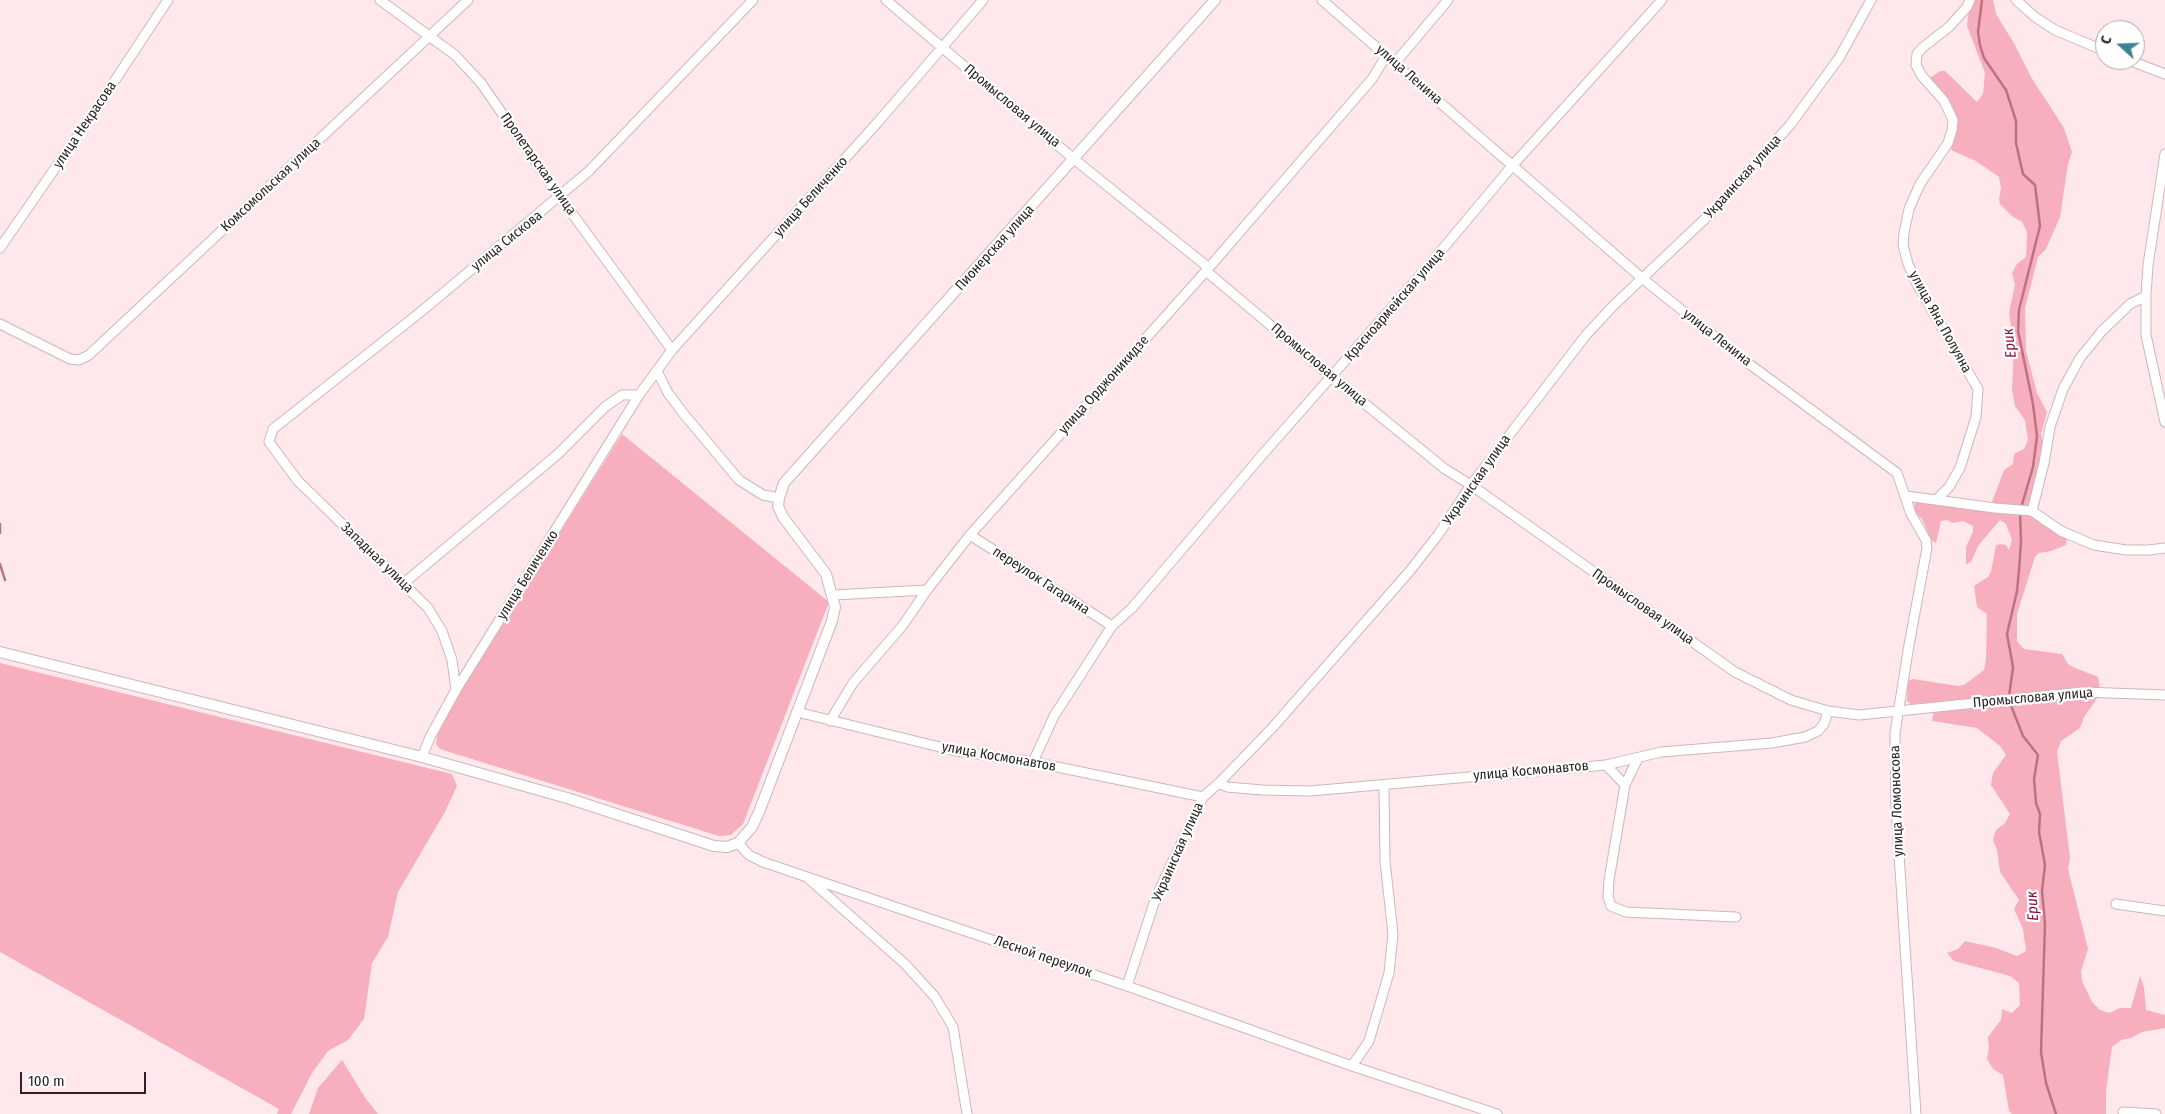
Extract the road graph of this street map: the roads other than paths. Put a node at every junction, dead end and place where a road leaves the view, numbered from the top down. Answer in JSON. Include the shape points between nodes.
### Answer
{"nodes":[{"id":1,"x":168,"y":0,"type":"edge"},
{"id":2,"x":380,"y":0,"type":"edge"},
{"id":3,"x":468,"y":0,"type":"edge"},
{"id":4,"x":753,"y":0,"type":"edge"},
{"id":5,"x":886,"y":0,"type":"edge"},
{"id":6,"x":983,"y":0,"type":"edge"},
{"id":7,"x":1215,"y":0,"type":"edge"},
{"id":8,"x":1322,"y":0,"type":"edge"},
{"id":9,"x":1448,"y":0,"type":"edge"},
{"id":10,"x":1662,"y":0,"type":"edge"},
{"id":11,"x":1871,"y":0,"type":"edge"},
{"id":12,"x":1970,"y":0,"type":"edge"},
{"id":13,"x":2016,"y":0,"type":"edge"},
{"id":14,"x":431,"y":36,"type":"junction"},
{"id":15,"x":942,"y":47,"type":"junction"},
{"id":16,"x":2095,"y":48,"type":"edge"},
{"id":17,"x":1386,"y":56,"type":"junction"},
{"id":18,"x":1395,"y":62,"type":"junction"},
{"id":19,"x":2145,"y":66,"type":"edge"},
{"id":20,"x":2165,"y":74,"type":"edge"},
{"id":21,"x":2165,"y":154,"type":"edge"},
{"id":22,"x":1074,"y":159,"type":"junction"},
{"id":23,"x":1512,"y":166,"type":"junction"},
{"id":24,"x":560,"y":197,"type":"junction"},
{"id":25,"x":0,"y":248,"type":"edge"},
{"id":26,"x":1207,"y":269,"type":"junction"},
{"id":27,"x":1642,"y":279,"type":"junction"},
{"id":28,"x":2146,"y":296,"type":"junction"},
{"id":29,"x":0,"y":324,"type":"edge"},
{"id":30,"x":672,"y":350,"type":"junction"},
{"id":31,"x":657,"y":370,"type":"junction"},
{"id":32,"x":1332,"y":377,"type":"junction"},
{"id":33,"x":639,"y":395,"type":"junction"},
{"id":34,"x":2165,"y":422,"type":"edge"},
{"id":35,"x":269,"y":442,"type":"joint"},
{"id":36,"x":1471,"y":485,"type":"junction"},
{"id":37,"x":1906,"y":496,"type":"junction"},
{"id":38,"x":779,"y":498,"type":"junction"},
{"id":39,"x":1937,"y":499,"type":"junction"},
{"id":40,"x":2032,"y":510,"type":"junction"},
{"id":41,"x":970,"y":535,"type":"junction"},
{"id":42,"x":2165,"y":548,"type":"edge"},
{"id":43,"x":404,"y":583,"type":"junction"},
{"id":44,"x":927,"y":590,"type":"junction"},
{"id":45,"x":833,"y":595,"type":"junction"},
{"id":46,"x":1112,"y":626,"type":"junction"},
{"id":47,"x":0,"y":652,"type":"edge"},
{"id":48,"x":456,"y":690,"type":"junction"},
{"id":49,"x":2165,"y":695,"type":"edge"},
{"id":50,"x":1828,"y":711,"type":"junction"},
{"id":51,"x":1899,"y":711,"type":"junction"},
{"id":52,"x":797,"y":712,"type":"junction"},
{"id":53,"x":830,"y":721,"type":"junction"},
{"id":54,"x":422,"y":757,"type":"junction"},
{"id":55,"x":1638,"y":758,"type":"junction"},
{"id":56,"x":1033,"y":762,"type":"junction"},
{"id":57,"x":1606,"y":765,"type":"junction"},
{"id":58,"x":1219,"y":783,"type":"junction"},
{"id":59,"x":1625,"y":785,"type":"junction"},
{"id":60,"x":1384,"y":786,"type":"junction"},
{"id":61,"x":1203,"y":797,"type":"junction"},
{"id":62,"x":738,"y":843,"type":"junction"},
{"id":63,"x":806,"y":877,"type":"junction"},
{"id":64,"x":2116,"y":904,"type":"dead end"},
{"id":65,"x":2165,"y":911,"type":"edge"},
{"id":66,"x":1736,"y":917,"type":"dead end"},
{"id":67,"x":1127,"y":986,"type":"junction"},
{"id":68,"x":1352,"y":1066,"type":"junction"},
{"id":69,"x":2124,"y":1112,"type":"dead end"},
{"id":70,"x":967,"y":1114,"type":"edge"},
{"id":71,"x":1497,"y":1114,"type":"edge"},
{"id":72,"x":1916,"y":1114,"type":"edge"},
{"id":73,"x":2156,"y":1114,"type":"edge"}],
"edges":[{"from":1,"to":25,"type":"street","name":"улица Некрасова"},
{"from":2,"to":14,"type":"street","name":"Пролетарская улица"},
{"from":3,"to":14,"type":"street","name":"Комсомольская улица"},
{"from":4,"to":24,"type":"street","name":"улица Сискова","via":[[589,171]]},
{"from":5,"to":15,"type":"street","name":"Промысловая улица"},
{"from":6,"to":15,"type":"street","name":"улица Беличенко"},
{"from":7,"to":22,"type":"street","name":"Пионерская улица"},
{"from":8,"to":17,"type":"street","name":"улица Ленина"},
{"from":9,"to":18,"type":"street"},
{"from":10,"to":23,"type":"street","name":"Красноармейская улица"},
{"from":11,"to":27,"type":"street","name":"Украинская улица","via":[[1839,58],[1790,125],[1708,216]]},
{"from":12,"to":39,"type":"street","name":"улица Яна Полуяна","via":[[1967,8],[1949,27],[1917,54],[1916,65],[1944,101],[1952,120],[1952,130],[1948,143],[1920,184],[1909,209],[1903,245],[1918,286],[1978,389],[1976,417],[1960,468]]},
{"from":13,"to":16,"type":"street","via":[[2055,30]]},
{"from":14,"to":24,"type":"street","name":"Пролетарская улица","via":[[455,54],[481,83]]},
{"from":14,"to":29,"type":"street","name":"Комсомольская улица","via":[[106,339],[79,360],[70,359]]},
{"from":15,"to":22,"type":"street","name":"Промысловая улица"},
{"from":15,"to":30,"type":"street","name":"улица Беличенко"},
{"from":17,"to":18,"type":"street","name":"улица Ленина"},
{"from":17,"to":26,"type":"street","name":"улица Орджоникидзе","via":[[1372,79]]},
{"from":18,"to":23,"type":"street","name":"улица Ленина"},
{"from":19,"to":20,"type":"street"},
{"from":21,"to":28,"type":"street"},
{"from":22,"to":26,"type":"street","name":"Промысловая улица"},
{"from":22,"to":38,"type":"street","name":"Пионерская улица","via":[[784,483]]},
{"from":23,"to":27,"type":"street","name":"улица Ленина"},
{"from":23,"to":32,"type":"street","name":"Красноармейская улица"},
{"from":24,"to":30,"type":"street","name":"Пролетарская улица"},
{"from":24,"to":35,"type":"street","name":"улица Сискова","via":[[273,429]]},
{"from":26,"to":32,"type":"street","name":"Промысловая улица"},
{"from":26,"to":41,"type":"street","name":"улица Орджоникидзе"},
{"from":27,"to":36,"type":"street","name":"Украинская улица","via":[[1586,335]]},
{"from":27,"to":37,"type":"street","name":"улица Ленина","via":[[1898,473]]},
{"from":28,"to":34,"type":"street","via":[[2146,336]]},
{"from":28,"to":40,"type":"street","via":[[2130,304],[2102,331],[2080,358],[2063,389],[2050,428]]},
{"from":30,"to":31,"type":"street","name":"улица Беличенко"},
{"from":31,"to":33,"type":"street","name":"улица Беличенко"},
{"from":31,"to":38,"type":"street","via":[[668,393],[739,480],[764,496]]},
{"from":32,"to":36,"type":"street","name":"Промысловая улица","via":[[1445,469]]},
{"from":32,"to":46,"type":"street","name":"Красноармейская улица","via":[[1132,608]]},
{"from":33,"to":43,"type":"street","via":[[622,395],[605,407],[558,454]]},
{"from":33,"to":48,"type":"street","name":"улица Беличенко"},
{"from":35,"to":43,"type":"street","name":"Западная улица","via":[[298,481]]},
{"from":36,"to":50,"type":"street","name":"Промысловая улица","via":[[1735,672],[1791,700]]},
{"from":36,"to":58,"type":"street","name":"Украинская улица","via":[[1409,572],[1273,727]]},
{"from":37,"to":39,"type":"street"},
{"from":37,"to":51,"type":"street","name":"улица Ломоносова","via":[[1927,548]]},
{"from":38,"to":45,"type":"street","via":[[782,518],[826,574]]},
{"from":39,"to":40,"type":"street"},
{"from":40,"to":42,"type":"street","via":[[2060,531],[2094,545],[2126,550]]},
{"from":41,"to":44,"type":"street","name":"улица Орджоникидзе"},
{"from":41,"to":46,"type":"street","name":"переулок Гагарина"},
{"from":43,"to":48,"type":"street","name":"Западная улица","via":[[428,608],[442,631],[452,660]]},
{"from":44,"to":45,"type":"street"},
{"from":44,"to":53,"type":"street","name":"улица Орджоникидзе","via":[[904,625],[853,683]]},
{"from":45,"to":52,"type":"street","via":[[832,621]]},
{"from":46,"to":56,"type":"street","name":"Красноармейская улица","via":[[1054,716]]},
{"from":47,"to":54,"type":"street"},
{"from":48,"to":54,"type":"street","name":"улица Беличенко"},
{"from":49,"to":51,"type":"street","name":"Промысловая улица","via":[[2084,692]]},
{"from":50,"to":51,"type":"street","name":"Промысловая улица","via":[[1858,715]]},
{"from":50,"to":55,"type":"street","name":"улица Космонавтов","via":[[1818,731],[1805,737],[1772,743],[1661,752]]},
{"from":51,"to":72,"type":"street","name":"улица Ломоносова","via":[[1895,734],[1896,808]]},
{"from":52,"to":53,"type":"street","name":"улица Космонавтов"},
{"from":52,"to":62,"type":"street","via":[[759,812],[752,827]]},
{"from":53,"to":56,"type":"street","name":"улица Космонавтов","via":[[956,751]]},
{"from":54,"to":62,"type":"street","via":[[567,798],[714,846],[727,847]]},
{"from":55,"to":57,"type":"street","name":"улица Космонавтов"},
{"from":55,"to":59,"type":"street"},
{"from":56,"to":61,"type":"street","name":"улица Космонавтов"},
{"from":57,"to":59,"type":"street"},
{"from":57,"to":60,"type":"street","name":"улица Космонавтов"},
{"from":58,"to":60,"type":"street","name":"улица Космонавтов","via":[[1227,787],[1310,791]]},
{"from":58,"to":61,"type":"street","name":"Украинская улица"},
{"from":59,"to":66,"type":"street","via":[[1609,880],[1611,906],[1626,912]]},
{"from":60,"to":68,"type":"street","via":[[1385,861],[1393,934],[1389,973],[1369,1041]]},
{"from":61,"to":67,"type":"street","name":"Украинская улица","via":[[1156,897]]},
{"from":62,"to":63,"type":"street","name":"Лесной переулок","via":[[749,855]]},
{"from":63,"to":67,"type":"street","name":"Лесной переулок"},
{"from":63,"to":70,"type":"street","via":[[905,964],[935,997],[953,1027]]},
{"from":64,"to":65,"type":"street"},
{"from":67,"to":68,"type":"street","name":"Лесной переулок"},
{"from":68,"to":71,"type":"street","name":"Лесной переулок"},
{"from":69,"to":73,"type":"street"}]}
